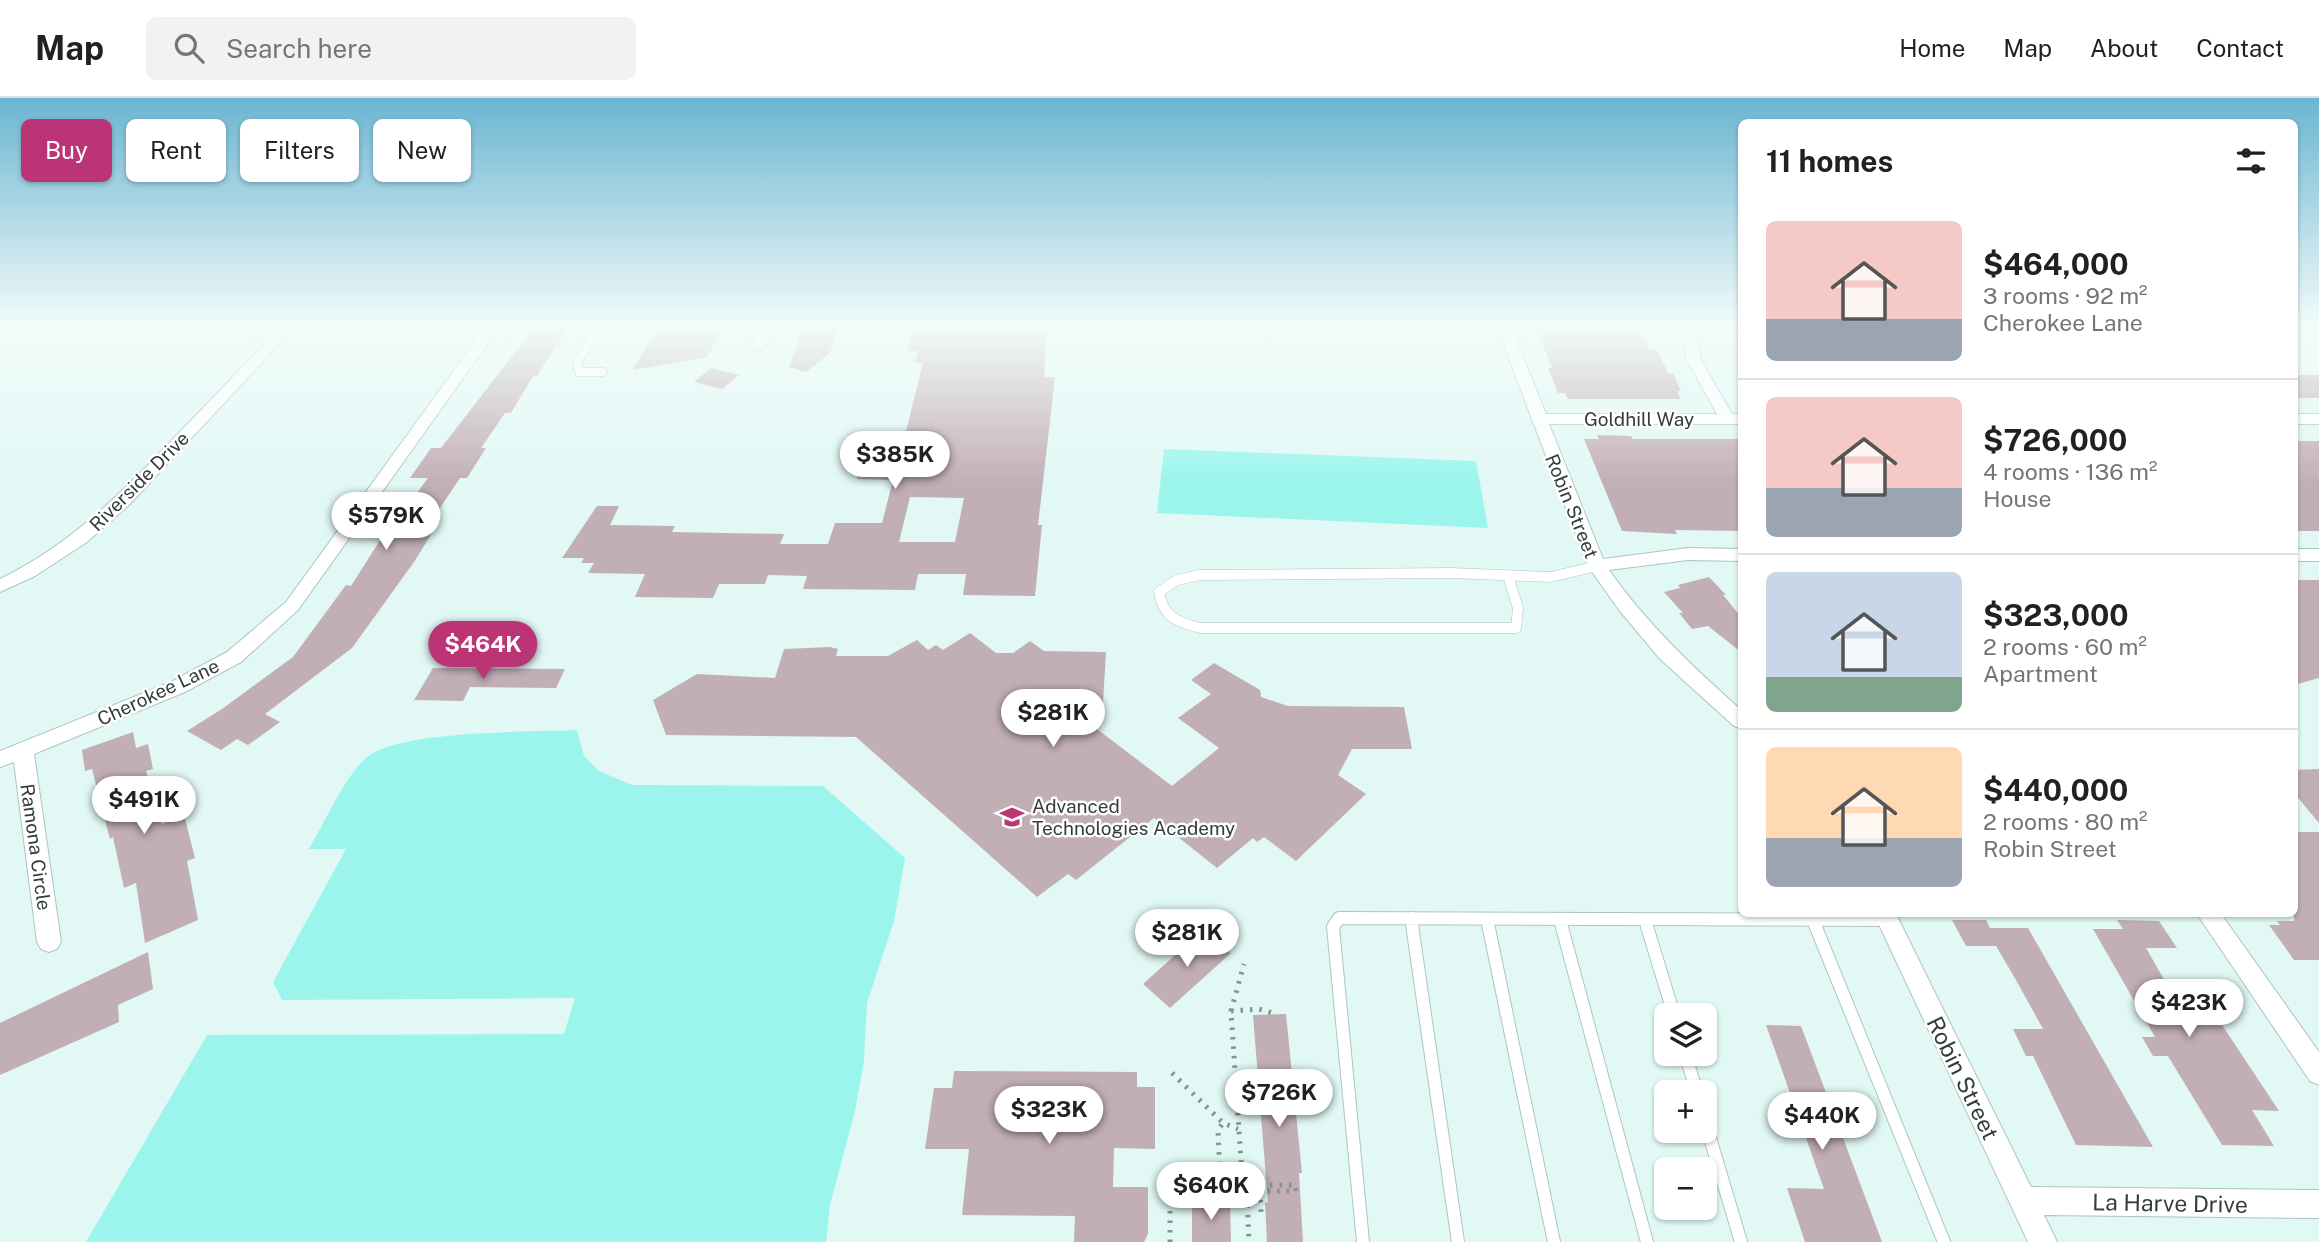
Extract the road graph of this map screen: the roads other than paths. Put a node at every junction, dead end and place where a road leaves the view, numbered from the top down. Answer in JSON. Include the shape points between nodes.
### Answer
{"nodes":[{"id":1,"x":238,"y":378,"type":"edge"},
{"id":2,"x":455,"y":378,"type":"edge"},
{"id":3,"x":1523,"y":378,"type":"edge"},
{"id":4,"x":1706,"y":378,"type":"edge"},
{"id":5,"x":1538,"y":419,"type":"junction"},
{"id":6,"x":1734,"y":419,"type":"edge"},
{"id":7,"x":2298,"y":419,"type":"edge"},
{"id":8,"x":2319,"y":419,"type":"edge"},
{"id":9,"x":1738,"y":555,"type":"edge"},
{"id":10,"x":2298,"y":555,"type":"edge"},
{"id":11,"x":2319,"y":555,"type":"edge"},
{"id":12,"x":1597,"y":566,"type":"junction"},
{"id":13,"x":1508,"y":576,"type":"junction"},
{"id":14,"x":0,"y":586,"type":"edge"},
{"id":15,"x":1738,"y":718,"type":"edge"},
{"id":16,"x":23,"y":751,"type":"junction"},
{"id":17,"x":0,"y":759,"type":"edge"},
{"id":18,"x":1886,"y":917,"type":"edge"},
{"id":19,"x":2210,"y":917,"type":"edge"},
{"id":20,"x":1411,"y":918,"type":"junction"},
{"id":21,"x":1487,"y":919,"type":"junction"},
{"id":22,"x":1560,"y":920,"type":"junction"},
{"id":23,"x":1645,"y":920,"type":"junction"},
{"id":24,"x":1813,"y":920,"type":"junction"},
{"id":25,"x":49,"y":942,"type":"dead end"},
{"id":26,"x":1670,"y":1003,"type":"edge"},
{"id":27,"x":2319,"y":1073,"type":"edge"},
{"id":28,"x":1711,"y":1143,"type":"edge"},
{"id":29,"x":2022,"y":1201,"type":"junction"},
{"id":30,"x":2319,"y":1204,"type":"edge"},
{"id":31,"x":1363,"y":1242,"type":"edge"},
{"id":32,"x":1458,"y":1242,"type":"edge"},
{"id":33,"x":1554,"y":1242,"type":"edge"},
{"id":34,"x":1647,"y":1242,"type":"edge"},
{"id":35,"x":1741,"y":1242,"type":"edge"},
{"id":36,"x":1944,"y":1242,"type":"edge"},
{"id":37,"x":2043,"y":1242,"type":"edge"}],
"edges":[{"from":1,"to":14,"type":"street","name":"Riverside Drive","via":[[123,501],[81,538]]},
{"from":2,"to":16,"type":"street","name":"Cherokee Lane","via":[[292,606],[234,657],[178,687]]},
{"from":3,"to":5,"type":"street","name":"Robin Street"},
{"from":4,"to":6,"type":"street"},
{"from":5,"to":6,"type":"street","name":"Goldhill Way"},
{"from":5,"to":12,"type":"street","name":"Robin Street"},
{"from":7,"to":8,"type":"street"},
{"from":9,"to":12,"type":"street","via":[[1675,555]]},
{"from":10,"to":11,"type":"street"},
{"from":12,"to":13,"type":"lane","via":[[1551,578]]},
{"from":12,"to":15,"type":"street","name":"Robin Street","via":[[1667,653]]},
{"from":13,"to":13,"type":"lane","via":[[1200,575],[1177,580],[1159,592],[1160,607],[1175,622],[1200,628],[1516,628],[1518,608]]},
{"from":16,"to":17,"type":"street","name":"Cherokee Lane"},
{"from":16,"to":25,"type":"street","name":"Ramona Circle"},
{"from":18,"to":24,"type":"lane"},
{"from":18,"to":29,"type":"street","name":"Robin Street"},
{"from":19,"to":27,"type":"street"},
{"from":20,"to":21,"type":"lane"},
{"from":20,"to":31,"type":"lane","via":[[1339,918],[1333,927]]},
{"from":20,"to":32,"type":"lane"},
{"from":21,"to":22,"type":"lane"},
{"from":21,"to":33,"type":"lane"},
{"from":22,"to":23,"type":"lane"},
{"from":22,"to":34,"type":"lane"},
{"from":23,"to":24,"type":"lane"},
{"from":23,"to":26,"type":"lane"},
{"from":24,"to":36,"type":"lane"},
{"from":28,"to":35,"type":"lane"},
{"from":29,"to":30,"type":"street","name":"La Harve Drive"},
{"from":29,"to":37,"type":"street","name":"Robin Street"}]}
